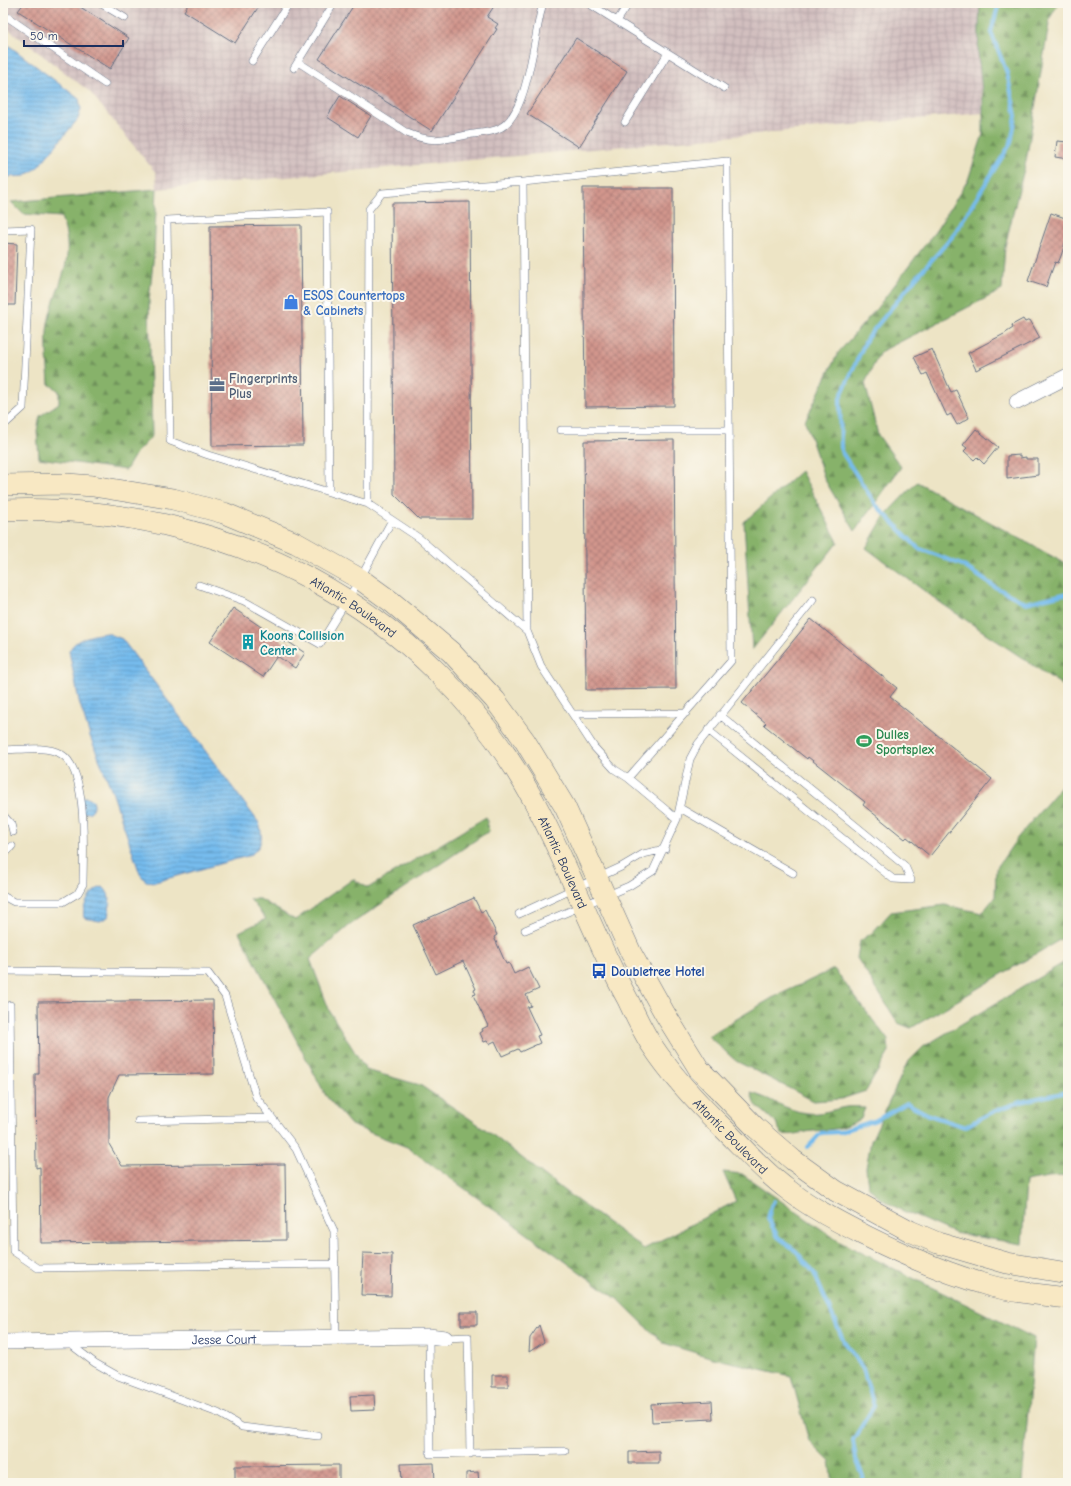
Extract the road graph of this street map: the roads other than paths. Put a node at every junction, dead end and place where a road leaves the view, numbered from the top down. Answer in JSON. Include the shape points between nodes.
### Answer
{"nodes":[{"id":1,"x":100,"y":3,"type":"edge"},
{"id":2,"x":289,"y":3,"type":"edge"},
{"id":3,"x":334,"y":3,"type":"edge"},
{"id":4,"x":543,"y":3,"type":"edge"},
{"id":5,"x":588,"y":3,"type":"edge"},
{"id":6,"x":629,"y":3,"type":"edge"},
{"id":7,"x":3,"y":14,"type":"edge"},
{"id":8,"x":125,"y":18,"type":"dead end"},
{"id":9,"x":617,"y":21,"type":"junction"},
{"id":10,"x":668,"y":53,"type":"junction"},
{"id":11,"x":252,"y":61,"type":"dead end"},
{"id":12,"x":105,"y":84,"type":"dead end"},
{"id":13,"x":724,"y":88,"type":"dead end"},
{"id":14,"x":625,"y":122,"type":"dead end"},
{"id":15,"x":523,"y":182,"type":"junction"},
{"id":16,"x":3,"y":230,"type":"edge"},
{"id":17,"x":1068,"y":376,"type":"edge"},
{"id":18,"x":1016,"y":402,"type":"dead end"},
{"id":19,"x":3,"y":426,"type":"edge"},
{"id":20,"x":561,"y":430,"type":"dead end"},
{"id":21,"x":729,"y":430,"type":"junction"},
{"id":22,"x":3,"y":485,"type":"edge"},
{"id":23,"x":329,"y":492,"type":"junction"},
{"id":24,"x":368,"y":504,"type":"junction"},
{"id":25,"x":3,"y":510,"type":"edge"},
{"id":26,"x":392,"y":520,"type":"junction"},
{"id":27,"x":360,"y":579,"type":"junction"},
{"id":28,"x":198,"y":585,"type":"dead end"},
{"id":29,"x":347,"y":599,"type":"junction"},
{"id":30,"x":813,"y":600,"type":"dead end"},
{"id":31,"x":527,"y":631,"type":"junction"},
{"id":32,"x":686,"y":713,"type":"junction"},
{"id":33,"x":574,"y":714,"type":"junction"},
{"id":34,"x":720,"y":715,"type":"junction"},
{"id":35,"x":708,"y":730,"type":"junction"},
{"id":36,"x":3,"y":750,"type":"edge"},
{"id":37,"x":628,"y":778,"type":"junction"},
{"id":38,"x":680,"y":808,"type":"junction"},
{"id":39,"x":3,"y":815,"type":"edge"},
{"id":40,"x":677,"y":819,"type":"junction"},
{"id":41,"x":12,"y":832,"type":"dead end"},
{"id":42,"x":12,"y":846,"type":"dead end"},
{"id":43,"x":665,"y":849,"type":"junction"},
{"id":44,"x":3,"y":856,"type":"edge"},
{"id":45,"x":793,"y":873,"type":"dead end"},
{"id":46,"x":596,"y":877,"type":"junction"},
{"id":47,"x":3,"y":896,"type":"edge"},
{"id":48,"x":604,"y":896,"type":"junction"},
{"id":49,"x":579,"y":897,"type":"junction"},
{"id":50,"x":518,"y":914,"type":"dead end"},
{"id":51,"x":525,"y":930,"type":"dead end"},
{"id":52,"x":3,"y":971,"type":"edge"},
{"id":53,"x":10,"y":1005,"type":"dead end"},
{"id":54,"x":272,"y":1118,"type":"junction"},
{"id":55,"x":138,"y":1121,"type":"dead end"},
{"id":56,"x":3,"y":1158,"type":"edge"},
{"id":57,"x":12,"y":1158,"type":"junction"},
{"id":58,"x":335,"y":1264,"type":"junction"},
{"id":59,"x":1068,"y":1273,"type":"edge"},
{"id":60,"x":1068,"y":1298,"type":"edge"},
{"id":61,"x":428,"y":1336,"type":"junction"},
{"id":62,"x":336,"y":1338,"type":"junction"},
{"id":63,"x":445,"y":1338,"type":"joint"},
{"id":64,"x":67,"y":1341,"type":"junction"},
{"id":65,"x":3,"y":1342,"type":"edge"},
{"id":66,"x":318,"y":1436,"type":"dead end"},
{"id":67,"x":565,"y":1451,"type":"dead end"},
{"id":68,"x":470,"y":1454,"type":"junction"}],
"edges":[{"from":1,"to":8,"type":"lane"},
{"from":2,"to":11,"type":"lane"},
{"from":3,"to":4,"type":"lane","via":[[296,65],[407,133],[424,140],[440,140],[500,128],[513,117],[523,91]]},
{"from":5,"to":9,"type":"lane"},
{"from":6,"to":9,"type":"lane"},
{"from":7,"to":12,"type":"lane"},
{"from":9,"to":10,"type":"lane"},
{"from":10,"to":13,"type":"lane"},
{"from":10,"to":14,"type":"lane"},
{"from":15,"to":21,"type":"lane","via":[[727,161]]},
{"from":15,"to":24,"type":"lane","via":[[382,193],[369,209]]},
{"from":15,"to":31,"type":"lane"},
{"from":16,"to":19,"type":"lane","via":[[31,229],[23,408]]},
{"from":17,"to":18,"type":"street"},
{"from":20,"to":21,"type":"lane"},
{"from":21,"to":32,"type":"lane","via":[[731,661]]},
{"from":22,"to":27,"type":"main road","name":"Atlantic Boulevard","via":[[67,484],[173,499],[269,531],[315,553]]},
{"from":23,"to":23,"type":"lane","via":[[170,441],[167,220],[326,212]]},
{"from":23,"to":24,"type":"lane"},
{"from":24,"to":26,"type":"lane"},
{"from":25,"to":29,"type":"main road","name":"Atlantic Boulevard","via":[[81,511],[168,524],[231,543],[266,557]]},
{"from":26,"to":27,"type":"lane"},
{"from":26,"to":31,"type":"lane","via":[[419,538]]},
{"from":27,"to":29,"type":"lane"},
{"from":27,"to":46,"type":"main road","name":"Atlantic Boulevard","via":[[451,652],[495,700],[525,741],[565,807]]},
{"from":28,"to":29,"type":"lane","via":[[244,601],[320,644]]},
{"from":29,"to":49,"type":"main road","name":"Atlantic Boulevard","via":[[416,653],[443,679],[485,727],[516,770],[534,802]]},
{"from":30,"to":34,"type":"lane"},
{"from":31,"to":33,"type":"lane","via":[[542,666]]},
{"from":32,"to":33,"type":"lane"},
{"from":32,"to":37,"type":"lane"},
{"from":33,"to":37,"type":"lane","via":[[594,747],[614,769]]},
{"from":34,"to":35,"type":"lane"},
{"from":34,"to":35,"type":"lane","via":[[905,866],[911,880],[893,879]]},
{"from":35,"to":38,"type":"lane","via":[[690,759]]},
{"from":36,"to":47,"type":"lane","via":[[50,750],[62,755],[71,765],[79,785],[84,831],[83,884],[78,893],[63,902],[14,902]]},
{"from":37,"to":40,"type":"lane"},
{"from":38,"to":40,"type":"lane"},
{"from":38,"to":45,"type":"lane"},
{"from":39,"to":41,"type":"lane","via":[[11,824]]},
{"from":40,"to":43,"type":"lane"},
{"from":42,"to":44,"type":"lane"},
{"from":43,"to":46,"type":"lane","via":[[643,854],[621,867]]},
{"from":43,"to":48,"type":"lane","via":[[653,870],[629,886]]},
{"from":46,"to":48,"type":"main road","name":"Atlantic Boulevard"},
{"from":46,"to":49,"type":"lane"},
{"from":48,"to":49,"type":"lane"},
{"from":48,"to":59,"type":"main road","name":"Atlantic Boulevard","via":[[635,960],[699,1069],[755,1127],[794,1160],[836,1191],[910,1231],[938,1243],[1007,1263]]},
{"from":49,"to":50,"type":"lane"},
{"from":49,"to":51,"type":"lane"},
{"from":49,"to":60,"type":"main road","name":"Atlantic Boulevard","via":[[617,981],[650,1043],[692,1098],[786,1188],[831,1218],[908,1257],[992,1286],[1028,1294]]},
{"from":52,"to":54,"type":"lane","via":[[208,973],[225,996],[256,1097]]},
{"from":53,"to":57,"type":"lane"},
{"from":54,"to":55,"type":"lane"},
{"from":54,"to":58,"type":"lane","via":[[296,1149],[334,1231]]},
{"from":56,"to":57,"type":"lane"},
{"from":57,"to":58,"type":"lane","via":[[13,1251],[38,1268]]},
{"from":58,"to":62,"type":"lane"},
{"from":61,"to":62,"type":"street","name":"Jesse Court"},
{"from":61,"to":63,"type":"street","name":"Jesse Court"},
{"from":61,"to":68,"type":"lane","via":[[430,1454]]},
{"from":62,"to":64,"type":"street","name":"Jesse Court"},
{"from":63,"to":68,"type":"lane","via":[[468,1337]]},
{"from":64,"to":65,"type":"street","name":"Jesse Court"},
{"from":64,"to":66,"type":"lane","via":[[95,1363],[118,1376],[218,1413],[242,1427]]},
{"from":67,"to":68,"type":"lane"}]}
